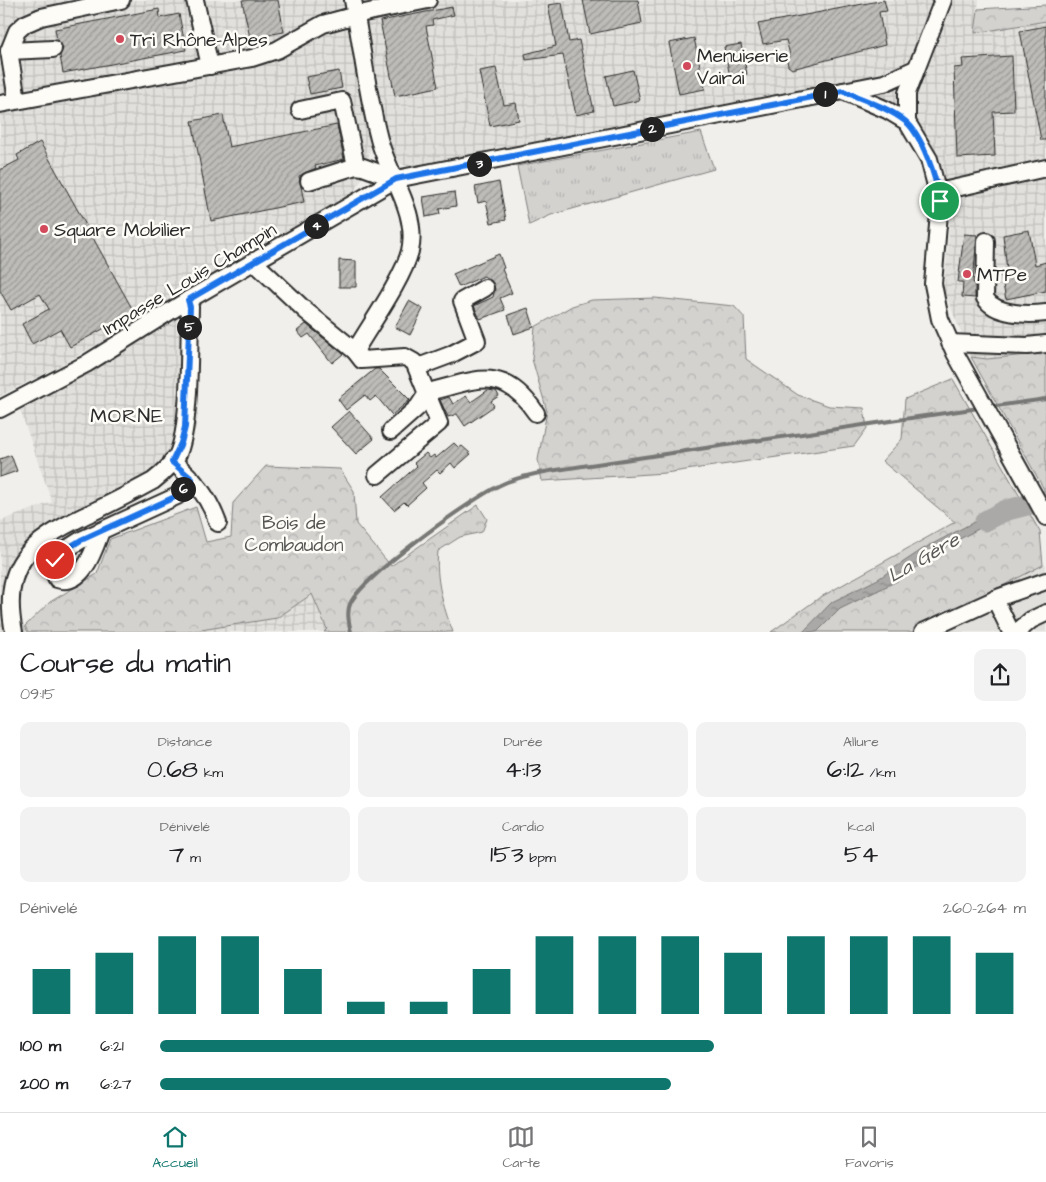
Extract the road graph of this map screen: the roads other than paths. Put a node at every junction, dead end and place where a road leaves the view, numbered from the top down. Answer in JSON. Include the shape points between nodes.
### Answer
{"nodes":[{"id":1,"x":121,"y":0,"type":"edge"},
{"id":2,"x":195,"y":0,"type":"edge"},
{"id":3,"x":428,"y":0,"type":"edge"},
{"id":4,"x":943,"y":0,"type":"edge"},
{"id":5,"x":354,"y":7,"type":"edge"},
{"id":6,"x":53,"y":49,"type":"dead end"},
{"id":7,"x":9,"y":51,"type":"junction"},
{"id":8,"x":210,"y":66,"type":"junction"},
{"id":9,"x":915,"y":69,"type":"junction"},
{"id":10,"x":843,"y":91,"type":"junction"},
{"id":11,"x":18,"y":100,"type":"junction"},
{"id":12,"x":0,"y":104,"type":"edge"},
{"id":13,"x":300,"y":110,"type":"dead end"},
{"id":14,"x":907,"y":122,"type":"junction"},
{"id":15,"x":356,"y":166,"type":"junction"},
{"id":16,"x":1046,"y":168,"type":"edge"},
{"id":17,"x":396,"y":179,"type":"junction"},
{"id":18,"x":309,"y":182,"type":"dead end"},
{"id":19,"x":938,"y":192,"type":"junction"},
{"id":20,"x":986,"y":241,"type":"dead end"},
{"id":21,"x":253,"y":261,"type":"junction"},
{"id":22,"x":485,"y":288,"type":"dead end"},
{"id":23,"x":188,"y":300,"type":"junction"},
{"id":24,"x":1046,"y":313,"type":"edge"},
{"id":25,"x":950,"y":343,"type":"junction"},
{"id":26,"x":1046,"y":344,"type":"edge"},
{"id":27,"x":355,"y":351,"type":"junction"},
{"id":28,"x":418,"y":367,"type":"junction"},
{"id":29,"x":428,"y":392,"type":"junction"},
{"id":30,"x":0,"y":409,"type":"edge"},
{"id":31,"x":536,"y":413,"type":"dead end"},
{"id":32,"x":391,"y":431,"type":"dead end"},
{"id":33,"x":172,"y":462,"type":"junction"},
{"id":34,"x":377,"y":475,"type":"dead end"},
{"id":35,"x":192,"y":479,"type":"junction"},
{"id":36,"x":1046,"y":517,"type":"edge"},
{"id":37,"x":218,"y":523,"type":"dead end"},
{"id":38,"x":101,"y":531,"type":"dead end"},
{"id":39,"x":1046,"y":581,"type":"edge"},
{"id":40,"x":995,"y":599,"type":"junction"},
{"id":41,"x":1046,"y":613,"type":"edge"},
{"id":42,"x":1033,"y":626,"type":"edge"},
{"id":43,"x":14,"y":632,"type":"edge"},
{"id":44,"x":923,"y":632,"type":"edge"},
{"id":45,"x":1011,"y":632,"type":"edge"},
{"id":46,"x":1017,"y":632,"type":"edge"}],
"edges":[{"from":1,"to":7,"type":"street","via":[[41,17],[24,24],[17,31]]},
{"from":2,"to":8,"type":"street"},
{"from":3,"to":5,"type":"street"},
{"from":4,"to":9,"type":"street"},
{"from":5,"to":8,"type":"street","via":[[277,50]]},
{"from":5,"to":17,"type":"street","via":[[378,137],[386,163]]},
{"from":6,"to":7,"type":"street"},
{"from":7,"to":11,"type":"street"},
{"from":8,"to":11,"type":"street"},
{"from":9,"to":10,"type":"street","via":[[884,83]]},
{"from":9,"to":14,"type":"street","via":[[907,93]]},
{"from":10,"to":14,"type":"street"},
{"from":10,"to":17,"type":"street"},
{"from":11,"to":12,"type":"street"},
{"from":13,"to":15,"type":"street","via":[[342,101]]},
{"from":14,"to":19,"type":"street","via":[[929,159]]},
{"from":15,"to":17,"type":"street"},
{"from":15,"to":18,"type":"street"},
{"from":16,"to":19,"type":"street"},
{"from":17,"to":21,"type":"street","name":"Impasse Louis Champin"},
{"from":17,"to":27,"type":"street","via":[[411,228],[410,252]]},
{"from":19,"to":25,"type":"street","via":[[935,302]]},
{"from":20,"to":24,"type":"street","via":[[985,298],[988,303],[995,308],[1030,314]]},
{"from":21,"to":23,"type":"street","name":"Impasse Louis Champin"},
{"from":21,"to":27,"type":"street"},
{"from":22,"to":28,"type":"street","via":[[462,301],[477,341]]},
{"from":23,"to":30,"type":"street","name":"Impasse Louis Champin","via":[[86,364]]},
{"from":23,"to":33,"type":"street","via":[[185,427]]},
{"from":25,"to":26,"type":"street"},
{"from":25,"to":36,"type":"street"},
{"from":27,"to":28,"type":"street","via":[[362,360],[405,357]]},
{"from":28,"to":29,"type":"street"},
{"from":29,"to":31,"type":"street","via":[[472,381],[497,379],[515,388]]},
{"from":29,"to":32,"type":"street","via":[[418,407]]},
{"from":29,"to":34,"type":"street","via":[[439,423]]},
{"from":33,"to":35,"type":"street"},
{"from":33,"to":43,"type":"street","via":[[154,481],[46,534],[29,546],[17,559],[4,588],[4,602]]},
{"from":35,"to":37,"type":"street","via":[[209,500]]},
{"from":35,"to":38,"type":"street","via":[[177,496]]},
{"from":39,"to":40,"type":"street"},
{"from":40,"to":44,"type":"street"},
{"from":40,"to":45,"type":"street"},
{"from":41,"to":42,"type":"street"},
{"from":42,"to":46,"type":"street"}]}
